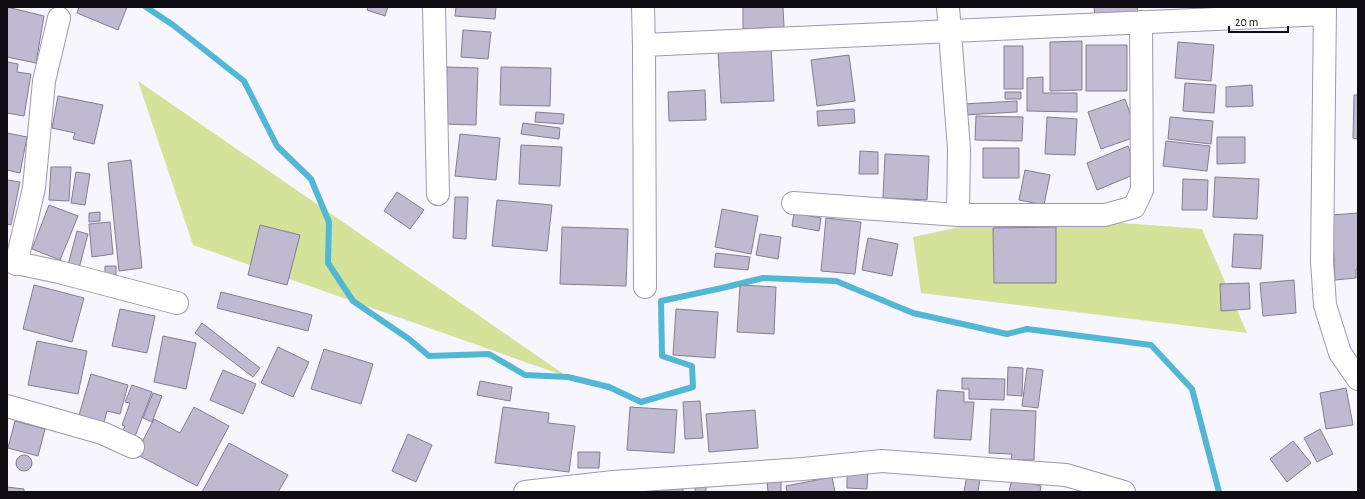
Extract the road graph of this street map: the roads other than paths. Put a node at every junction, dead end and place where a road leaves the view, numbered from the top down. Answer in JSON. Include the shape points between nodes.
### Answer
{"nodes":[{"id":1,"x":434,"y":7,"type":"edge"},
{"id":2,"x":643,"y":7,"type":"edge"},
{"id":3,"x":948,"y":7,"type":"edge"},
{"id":4,"x":1325,"y":10,"type":"edge"},
{"id":5,"x":59,"y":18,"type":"dead end"},
{"id":6,"x":1141,"y":22,"type":"junction"},
{"id":7,"x":950,"y":31,"type":"junction"},
{"id":8,"x":644,"y":46,"type":"junction"},
{"id":9,"x":438,"y":194,"type":"dead end"},
{"id":10,"x":793,"y":204,"type":"dead end"},
{"id":11,"x":958,"y":215,"type":"junction"},
{"id":12,"x":11,"y":262,"type":"edge"},
{"id":13,"x":645,"y":287,"type":"dead end"},
{"id":14,"x":177,"y":303,"type":"dead end"},
{"id":15,"x":1358,"y":379,"type":"edge"},
{"id":16,"x":7,"y":406,"type":"edge"},
{"id":17,"x":133,"y":447,"type":"dead end"},
{"id":18,"x":525,"y":492,"type":"edge"},
{"id":19,"x":1124,"y":492,"type":"edge"}],
"edges":[{"from":1,"to":9,"type":"street"},
{"from":2,"to":8,"type":"street"},
{"from":3,"to":7,"type":"street"},
{"from":4,"to":6,"type":"street"},
{"from":4,"to":15,"type":"street","via":[[1322,261],[1325,305],[1340,353]]},
{"from":5,"to":12,"type":"street","via":[[44,81],[34,188]]},
{"from":6,"to":7,"type":"street"},
{"from":6,"to":11,"type":"street","via":[[1142,190],[1134,207],[1105,215]]},
{"from":7,"to":8,"type":"street"},
{"from":7,"to":11,"type":"street","via":[[959,149]]},
{"from":8,"to":13,"type":"street"},
{"from":10,"to":11,"type":"street"},
{"from":12,"to":14,"type":"street"},
{"from":16,"to":17,"type":"street","via":[[102,433]]},
{"from":18,"to":19,"type":"street","via":[[613,482],[882,461],[1066,475]]}]}
